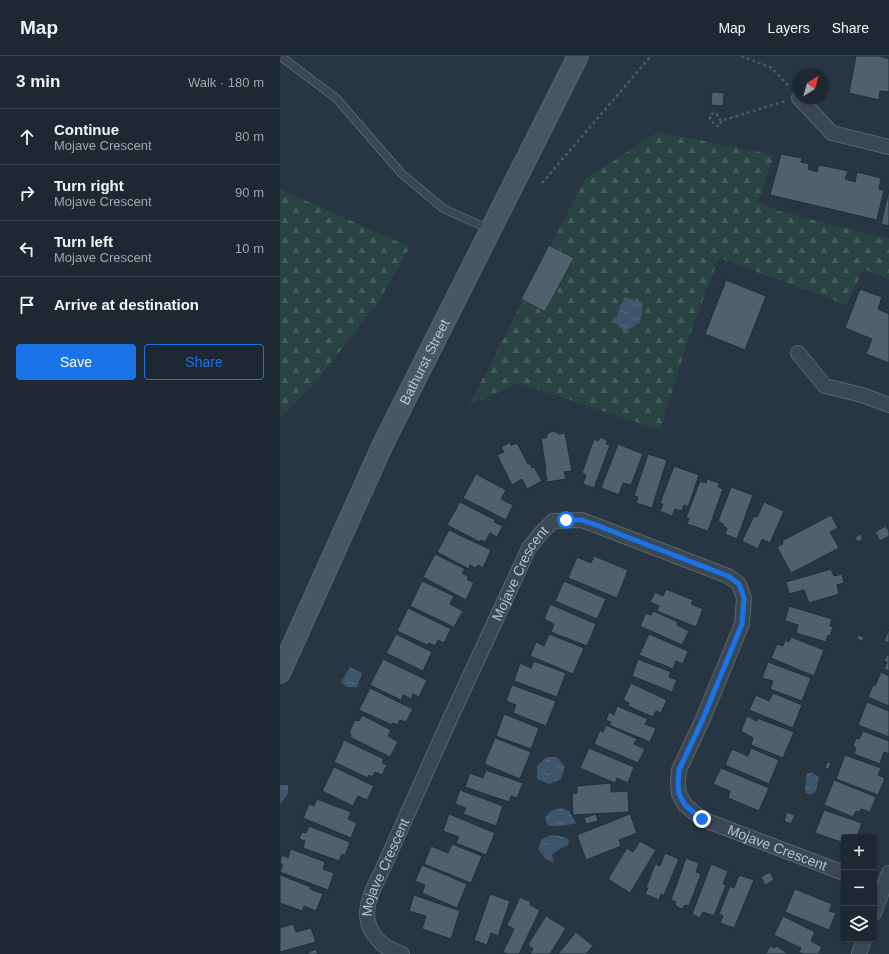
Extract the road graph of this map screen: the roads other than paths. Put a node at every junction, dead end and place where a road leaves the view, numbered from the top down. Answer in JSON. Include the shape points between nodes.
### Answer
{"nodes":[{"id":1,"x":280,"y":56,"type":"edge"},
{"id":2,"x":578,"y":56,"type":"edge"},
{"id":3,"x":804,"y":104,"type":"edge"},
{"id":4,"x":889,"y":147,"type":"edge"},
{"id":5,"x":491,"y":229,"type":"junction"},
{"id":6,"x":798,"y":353,"type":"dead end"},
{"id":7,"x":889,"y":405,"type":"edge"},
{"id":8,"x":280,"y":672,"type":"edge"},
{"id":9,"x":841,"y":872,"type":"edge"},
{"id":10,"x":889,"y":873,"type":"edge"},
{"id":11,"x":882,"y":888,"type":"edge"},
{"id":12,"x":876,"y":906,"type":"edge"},
{"id":13,"x":863,"y":942,"type":"edge"},
{"id":14,"x":402,"y":954,"type":"edge"},
{"id":15,"x":859,"y":954,"type":"edge"}],
"edges":[{"from":1,"to":5,"type":"lane","via":[[336,98],[402,174],[444,209]]},
{"from":2,"to":5,"type":"main road","name":"Bathurst Street"},
{"from":3,"to":4,"type":"street","via":[[832,134]]},
{"from":5,"to":8,"type":"main road","name":"Bathurst Street","via":[[384,442]]},
{"from":6,"to":7,"type":"street","via":[[825,386]]},
{"from":9,"to":14,"type":"street","name":"Mojave Crescent","via":[[702,819],[685,805],[679,794],[679,770],[742,624],[744,598],[739,584],[728,576],[582,520],[553,521],[529,548],[373,888],[367,920],[372,933],[385,946]]},
{"from":10,"to":11,"type":"street"},
{"from":11,"to":12,"type":"street"},
{"from":13,"to":15,"type":"street"}]}
